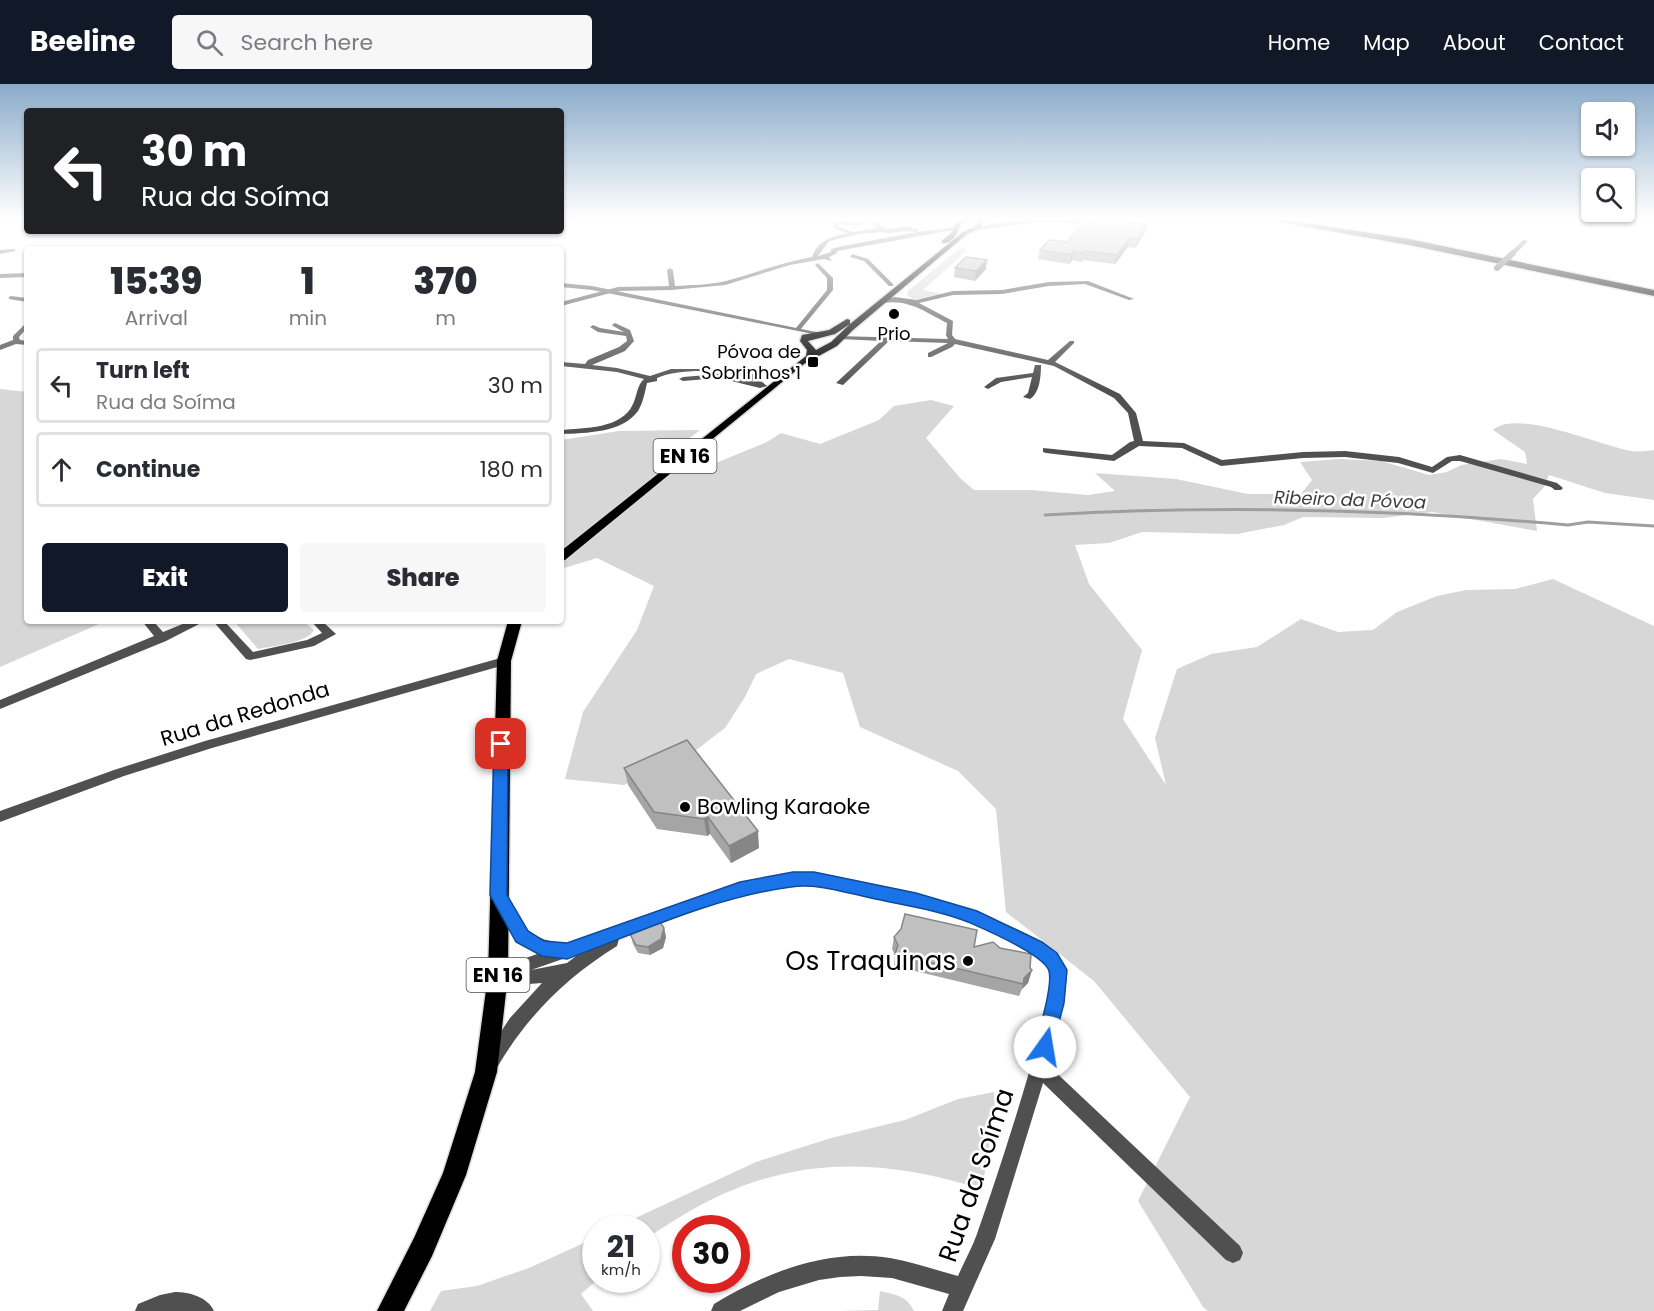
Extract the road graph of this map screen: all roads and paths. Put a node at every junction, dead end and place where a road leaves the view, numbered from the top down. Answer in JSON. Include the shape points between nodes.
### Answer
{"nodes":[{"id":1,"x":20,"y":275,"type":"edge"},
{"id":2,"x":671,"y":275,"type":"edge"},
{"id":3,"x":753,"y":275,"type":"edge"},
{"id":4,"x":828,"y":275,"type":"edge"},
{"id":5,"x":904,"y":275,"type":"edge"},
{"id":6,"x":910,"y":275,"type":"edge"},
{"id":7,"x":1575,"y":275,"type":"edge"},
{"id":8,"x":1580,"y":275,"type":"edge"},
{"id":9,"x":0,"y":276,"type":"edge"},
{"id":10,"x":884,"y":276,"type":"joint"},
{"id":11,"x":901,"y":278,"type":"junction"},
{"id":12,"x":1028,"y":279,"type":"dead end"},
{"id":13,"x":564,"y":285,"type":"edge"},
{"id":14,"x":1033,"y":286,"type":"junction"},
{"id":15,"x":895,"y":287,"type":"junction"},
{"id":16,"x":672,"y":288,"type":"junction"},
{"id":17,"x":614,"y":291,"type":"junction"},
{"id":18,"x":1654,"y":291,"type":"edge"},
{"id":19,"x":11,"y":298,"type":"dead end"},
{"id":20,"x":1131,"y":299,"type":"dead end"},
{"id":21,"x":24,"y":300,"type":"edge"},
{"id":22,"x":883,"y":301,"type":"junction"},
{"id":23,"x":910,"y":302,"type":"junction"},
{"id":24,"x":564,"y":303,"type":"edge"},
{"id":25,"x":615,"y":325,"type":"dead end"},
{"id":26,"x":24,"y":327,"type":"edge"},
{"id":27,"x":593,"y":327,"type":"dead end"},
{"id":28,"x":850,"y":328,"type":"junction"},
{"id":29,"x":798,"y":329,"type":"junction"},
{"id":30,"x":821,"y":334,"type":"junction"},
{"id":31,"x":630,"y":336,"type":"junction"},
{"id":32,"x":868,"y":337,"type":"junction"},
{"id":33,"x":888,"y":338,"type":"junction"},
{"id":34,"x":953,"y":340,"type":"junction"},
{"id":35,"x":16,"y":341,"type":"junction"},
{"id":36,"x":836,"y":341,"type":"junction"},
{"id":37,"x":24,"y":342,"type":"edge"},
{"id":38,"x":1072,"y":342,"type":"dead end"},
{"id":39,"x":808,"y":346,"type":"junction"},
{"id":40,"x":0,"y":348,"type":"edge"},
{"id":41,"x":931,"y":355,"type":"dead end"},
{"id":42,"x":1036,"y":360,"type":"junction"},
{"id":43,"x":1050,"y":362,"type":"junction"},
{"id":44,"x":564,"y":364,"type":"edge"},
{"id":45,"x":590,"y":368,"type":"junction"},
{"id":46,"x":1038,"y":374,"type":"junction"},
{"id":47,"x":655,"y":379,"type":"junction"},
{"id":48,"x":840,"y":383,"type":"dead end"},
{"id":49,"x":767,"y":387,"type":"junction"},
{"id":50,"x":988,"y":387,"type":"dead end"},
{"id":51,"x":1027,"y":397,"type":"dead end"},
{"id":52,"x":564,"y":432,"type":"edge"},
{"id":53,"x":1139,"y":443,"type":"junction"},
{"id":54,"x":1046,"y":450,"type":"dead end"},
{"id":55,"x":1558,"y":488,"type":"dead end"},
{"id":56,"x":564,"y":555,"type":"edge"},
{"id":57,"x":150,"y":624,"type":"edge"},
{"id":58,"x":193,"y":624,"type":"edge"},
{"id":59,"x":221,"y":624,"type":"edge"},
{"id":60,"x":319,"y":624,"type":"edge"},
{"id":61,"x":514,"y":624,"type":"edge"},
{"id":62,"x":162,"y":638,"type":"junction"},
{"id":63,"x":117,"y":657,"type":"junction"},
{"id":64,"x":504,"y":661,"type":"junction"},
{"id":65,"x":0,"y":705,"type":"edge"},
{"id":66,"x":0,"y":712,"type":"edge"},
{"id":67,"x":0,"y":817,"type":"edge"},
{"id":68,"x":499,"y":895,"type":"junction"},
{"id":69,"x":569,"y":959,"type":"junction"},
{"id":70,"x":498,"y":975,"type":"junction"},
{"id":71,"x":1039,"y":1068,"type":"junction"},
{"id":72,"x":486,"y":1072,"type":"junction"},
{"id":73,"x":1233,"y":1253,"type":"dead end"},
{"id":74,"x":963,"y":1287,"type":"junction"},
{"id":75,"x":145,"y":1311,"type":"edge"},
{"id":76,"x":204,"y":1311,"type":"edge"},
{"id":77,"x":390,"y":1311,"type":"edge"},
{"id":78,"x":721,"y":1311,"type":"edge"},
{"id":79,"x":952,"y":1311,"type":"edge"}],
"edges":[{"from":1,"to":9,"type":"street"},
{"from":2,"to":16,"type":"street"},
{"from":3,"to":16,"type":"street","via":[[722,286]]},
{"from":4,"to":29,"type":"street","via":[[830,290]]},
{"from":5,"to":11,"type":"main road","number":"EN 16"},
{"from":6,"to":15,"type":"main road","number":"EN 16"},
{"from":7,"to":18,"type":"highway"},
{"from":8,"to":18,"type":"highway"},
{"from":10,"to":11,"type":"street"},
{"from":10,"to":15,"type":"street"},
{"from":11,"to":15,"type":"main road","number":"EN 16"},
{"from":12,"to":14,"type":"street"},
{"from":13,"to":17,"type":"street"},
{"from":14,"to":20,"type":"street","via":[[1091,282]]},
{"from":14,"to":23,"type":"street","via":[[1002,292],[953,293]]},
{"from":15,"to":22,"type":"main road","number":"EN 16"},
{"from":15,"to":23,"type":"street"},
{"from":15,"to":30,"type":"main road","number":"EN 16","via":[[842,326]]},
{"from":16,"to":17,"type":"street"},
{"from":17,"to":24,"type":"street"},
{"from":17,"to":29,"type":"street"},
{"from":19,"to":21,"type":"street"},
{"from":22,"to":23,"type":"street"},
{"from":22,"to":28,"type":"main road","number":"EN 16"},
{"from":23,"to":34,"type":"street","via":[[949,319]]},
{"from":25,"to":31,"type":"street","via":[[623,327]]},
{"from":26,"to":35,"type":"street"},
{"from":27,"to":31,"type":"street"},
{"from":28,"to":32,"type":"street"},
{"from":28,"to":36,"type":"main road","number":"EN 16"},
{"from":29,"to":30,"type":"street"},
{"from":29,"to":39,"type":"street","via":[[807,333]]},
{"from":30,"to":36,"type":"main road","via":[[833,336]]},
{"from":30,"to":39,"type":"main road","number":"EN 16"},
{"from":31,"to":45,"type":"street","via":[[627,346],[591,362]]},
{"from":32,"to":33,"type":"street"},
{"from":32,"to":36,"type":"street"},
{"from":33,"to":34,"type":"street"},
{"from":33,"to":48,"type":"street"},
{"from":34,"to":41,"type":"street","via":[[950,346]]},
{"from":34,"to":42,"type":"street"},
{"from":35,"to":37,"type":"street"},
{"from":35,"to":40,"type":"street"},
{"from":36,"to":39,"type":"main road","number":"EN 16"},
{"from":38,"to":43,"type":"street"},
{"from":39,"to":49,"type":"main road","number":"EN 16"},
{"from":42,"to":43,"type":"street"},
{"from":42,"to":46,"type":"street"},
{"from":43,"to":53,"type":"street","via":[[1117,396],[1132,413]]},
{"from":44,"to":45,"type":"street"},
{"from":45,"to":47,"type":"street"},
{"from":46,"to":50,"type":"street","via":[[999,380]]},
{"from":46,"to":51,"type":"street","via":[[1032,394]]},
{"from":47,"to":49,"type":"street","via":[[718,376]]},
{"from":47,"to":52,"type":"street","via":[[644,382],[636,407],[621,420]]},
{"from":49,"to":56,"type":"main road","number":"EN 16"},
{"from":53,"to":54,"type":"street","via":[[1114,458]]},
{"from":53,"to":55,"type":"street","via":[[1184,446],[1221,463],[1345,454],[1399,460],[1433,470],[1450,459],[1461,458]]},
{"from":57,"to":62,"type":"street"},
{"from":58,"to":62,"type":"street"},
{"from":59,"to":60,"type":"street","via":[[250,656],[310,643],[330,634]]},
{"from":61,"to":64,"type":"main road","number":"EN 16"},
{"from":62,"to":63,"type":"street"},
{"from":63,"to":65,"type":"street"},
{"from":63,"to":66,"type":"street","via":[[114,662]]},
{"from":64,"to":67,"type":"street","name":"Rua da Redonda","via":[[209,744]]},
{"from":64,"to":68,"type":"main road","number":"EN 16"},
{"from":68,"to":69,"type":"street","via":[[522,936]]},
{"from":68,"to":70,"type":"main road","number":"EN 16"},
{"from":69,"to":70,"type":"street","via":[[544,978]]},
{"from":69,"to":71,"type":"street","name":"Rua da Soíma","via":[[633,928],[740,889],[793,879],[814,879],[916,901],[971,916],[1036,947],[1051,959],[1058,970],[1055,1003]]},
{"from":69,"to":72,"type":"street","via":[[506,1036]]},
{"from":70,"to":72,"type":"main road","number":"EN 16"},
{"from":71,"to":73,"type":"street"},
{"from":71,"to":74,"type":"street","name":"Rua da Soíma","via":[[985,1239]]},
{"from":72,"to":77,"type":"main road","number":"EN 16","via":[[454,1175]]},
{"from":74,"to":78,"type":"street","via":[[883,1267],[846,1266],[811,1271],[767,1286]]},
{"from":74,"to":79,"type":"street","name":"Rua da Soíma"},
{"from":75,"to":76,"type":"street","via":[[165,1301],[193,1304]]}]}
